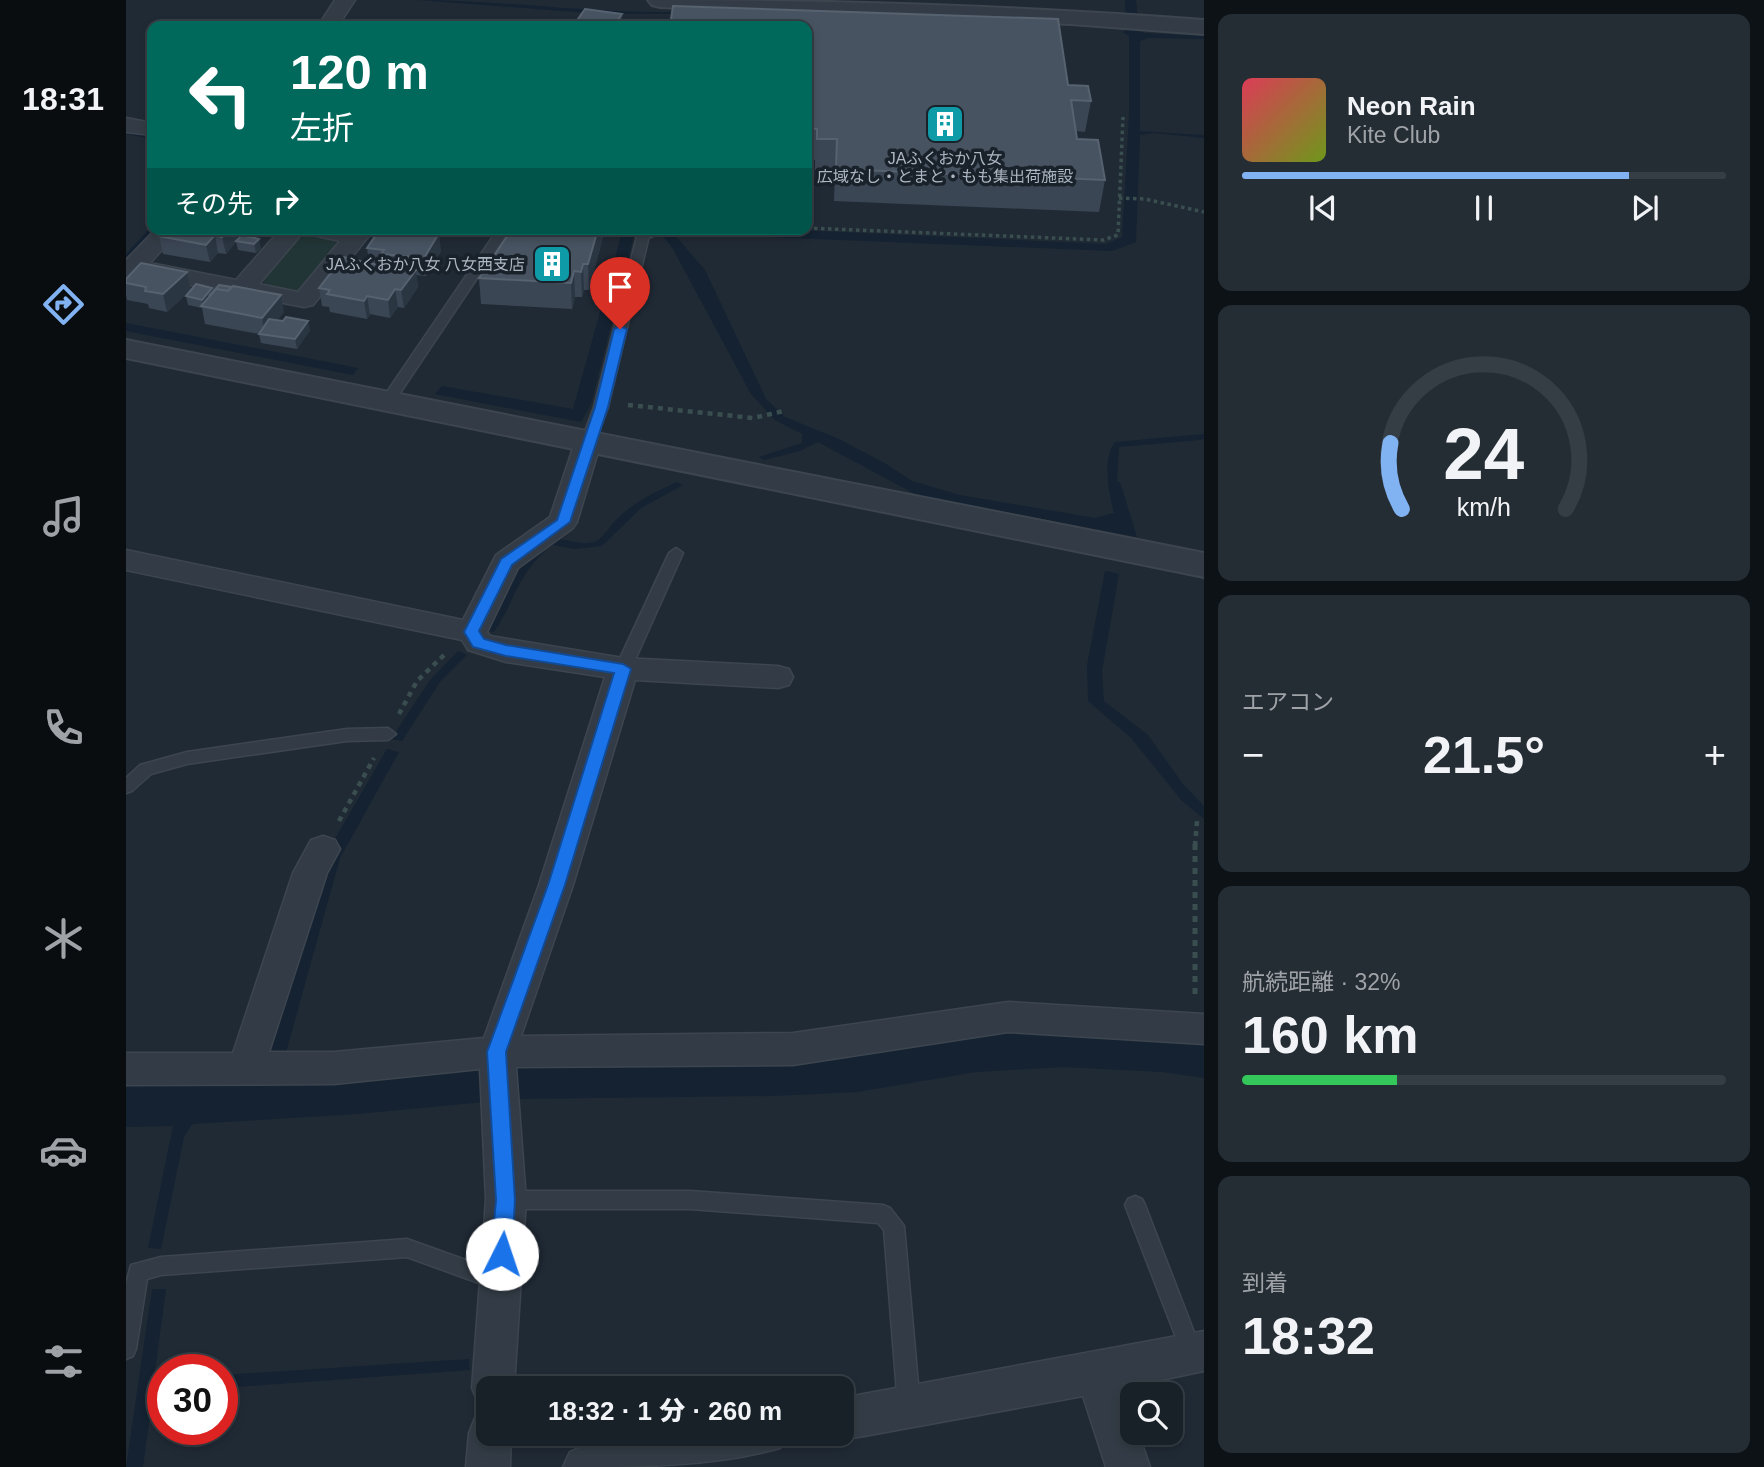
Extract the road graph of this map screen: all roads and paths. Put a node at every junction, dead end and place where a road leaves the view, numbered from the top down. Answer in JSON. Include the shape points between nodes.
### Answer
{"nodes":[{"id":1,"x":345,"y":0,"type":"edge"},
{"id":2,"x":660,"y":0,"type":"edge"},
{"id":3,"x":330,"y":21,"type":"edge"},
{"id":4,"x":1204,"y":27,"type":"edge"},
{"id":5,"x":1123,"y":117,"type":"dead end"},
{"id":6,"x":126,"y":125,"type":"edge"},
{"id":7,"x":147,"y":128,"type":"edge"},
{"id":8,"x":1119,"y":198,"type":"junction"},
{"id":9,"x":1204,"y":212,"type":"edge"},
{"id":10,"x":812,"y":228,"type":"edge"},
{"id":11,"x":163,"y":235,"type":"edge"},
{"id":12,"x":289,"y":235,"type":"edge"},
{"id":13,"x":346,"y":235,"type":"edge"},
{"id":14,"x":500,"y":235,"type":"edge"},
{"id":15,"x":643,"y":235,"type":"edge"},
{"id":16,"x":129,"y":271,"type":"edge"},
{"id":17,"x":242,"y":288,"type":"junction"},
{"id":18,"x":126,"y":349,"type":"edge"},
{"id":19,"x":387,"y":402,"type":"junction"},
{"id":20,"x":602,"y":402,"type":"junction"},
{"id":21,"x":783,"y":411,"type":"dead end"},
{"id":22,"x":588,"y":442,"type":"junction"},
{"id":23,"x":676,"y":553,"type":"dead end"},
{"id":24,"x":126,"y":561,"type":"edge"},
{"id":25,"x":1204,"y":565,"type":"edge"},
{"id":26,"x":471,"y":632,"type":"junction"},
{"id":27,"x":623,"y":669,"type":"junction"},
{"id":28,"x":778,"y":677,"type":"dead end"},
{"id":29,"x":388,"y":734,"type":"dead end"},
{"id":30,"x":126,"y":787,"type":"edge"},
{"id":31,"x":1198,"y":821,"type":"dead end"},
{"id":32,"x":323,"y":849,"type":"dead end"},
{"id":33,"x":1199,"y":1028,"type":"edge"},
{"id":34,"x":496,"y":1052,"type":"junction"},
{"id":35,"x":246,"y":1068,"type":"junction"},
{"id":36,"x":126,"y":1069,"type":"edge"},
{"id":37,"x":506,"y":1200,"type":"junction"},
{"id":38,"x":1135,"y":1205,"type":"dead end"},
{"id":39,"x":132,"y":1268,"type":"edge"},
{"id":40,"x":500,"y":1281,"type":"junction"},
{"id":41,"x":126,"y":1349,"type":"edge"},
{"id":42,"x":1198,"y":1352,"type":"edge"},
{"id":43,"x":1097,"y":1373,"type":"junction"},
{"id":44,"x":494,"y":1376,"type":"edge"},
{"id":45,"x":909,"y":1406,"type":"junction"},
{"id":46,"x":854,"y":1417,"type":"edge"},
{"id":47,"x":489,"y":1446,"type":"edge"},
{"id":48,"x":696,"y":1446,"type":"edge"},
{"id":49,"x":488,"y":1467,"type":"edge"},
{"id":50,"x":585,"y":1467,"type":"edge"},
{"id":51,"x":1128,"y":1467,"type":"edge"}],
"edges":[{"from":1,"to":3,"type":"street"},
{"from":2,"to":4,"type":"street"},
{"from":5,"to":8,"type":"path"},
{"from":6,"to":7,"type":"street"},
{"from":8,"to":9,"type":"path"},
{"from":8,"to":10,"type":"path","via":[[1118,235],[1103,240]]},
{"from":11,"to":16,"type":"street"},
{"from":12,"to":17,"type":"street"},
{"from":13,"to":17,"type":"street","via":[[356,237],[304,300]]},
{"from":14,"to":19,"type":"lane"},
{"from":15,"to":20,"type":"lane"},
{"from":16,"to":17,"type":"street"},
{"from":18,"to":19,"type":"street"},
{"from":19,"to":22,"type":"street"},
{"from":20,"to":21,"type":"path","via":[[753,418]]},
{"from":20,"to":22,"type":"lane"},
{"from":22,"to":25,"type":"street"},
{"from":22,"to":26,"type":"street","via":[[563,522],[506,562]]},
{"from":23,"to":27,"type":"lane"},
{"from":24,"to":26,"type":"street"},
{"from":26,"to":27,"type":"street","via":[[479,643],[506,651]]},
{"from":27,"to":28,"type":"street"},
{"from":27,"to":34,"type":"street","via":[[556,885]]},
{"from":29,"to":30,"type":"lane","via":[[347,735],[187,758],[146,769]]},
{"from":31,"to":33,"type":"path"},
{"from":32,"to":35,"type":"street","via":[[310,873]]},
{"from":33,"to":34,"type":"street","via":[[1008,1017],[793,1049]]},
{"from":34,"to":35,"type":"street","via":[[334,1068]]},
{"from":34,"to":37,"type":"street"},
{"from":35,"to":36,"type":"street"},
{"from":37,"to":40,"type":"street"},
{"from":37,"to":45,"type":"lane","via":[[690,1200],[883,1214],[894,1226]]},
{"from":38,"to":42,"type":"lane"},
{"from":39,"to":40,"type":"lane","via":[[407,1248]]},
{"from":39,"to":41,"type":"lane"},
{"from":40,"to":44,"type":"street"},
{"from":42,"to":43,"type":"street"},
{"from":43,"to":45,"type":"street"},
{"from":43,"to":51,"type":"street"},
{"from":45,"to":46,"type":"street"},
{"from":47,"to":49,"type":"street"},
{"from":48,"to":50,"type":"street"}]}
